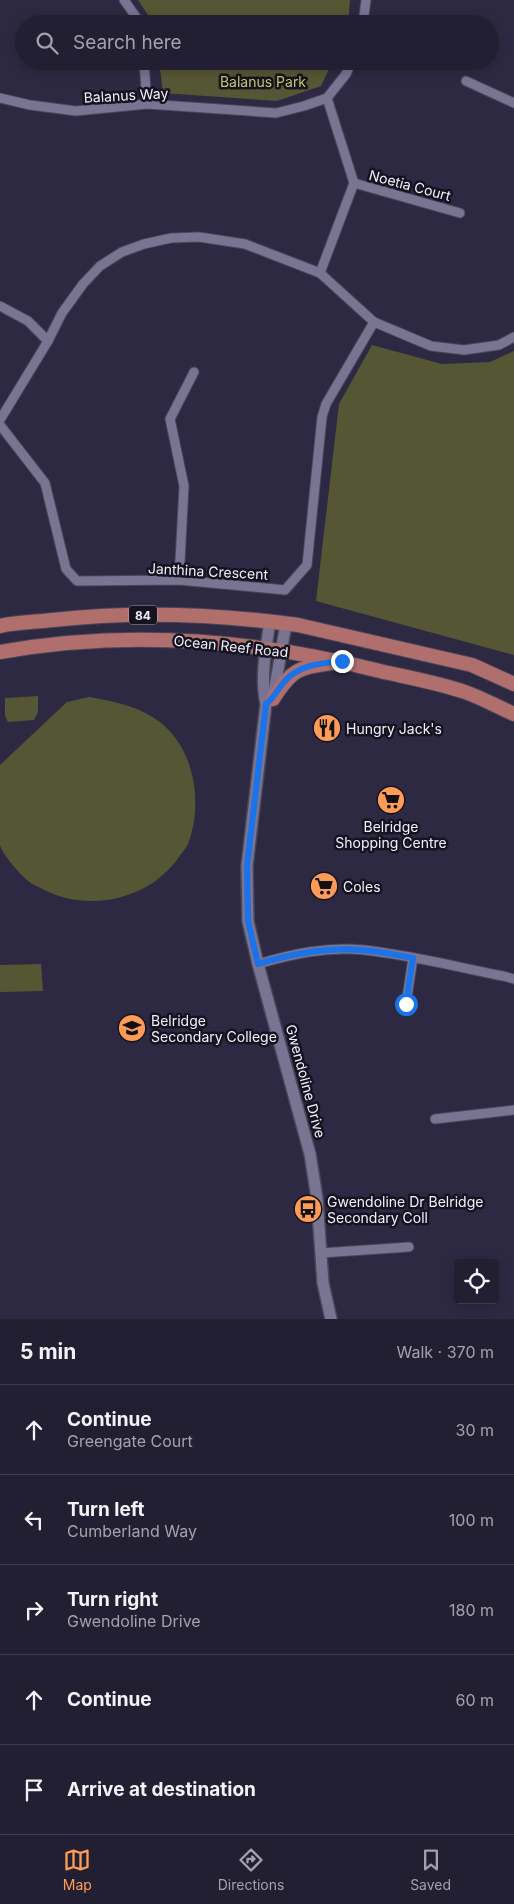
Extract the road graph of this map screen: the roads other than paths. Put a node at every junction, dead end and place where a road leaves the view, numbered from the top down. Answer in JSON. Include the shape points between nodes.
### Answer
{"nodes":[{"id":1,"x":124,"y":0,"type":"edge"},
{"id":2,"x":366,"y":0,"type":"edge"},
{"id":3,"x":134,"y":15,"type":"edge"},
{"id":4,"x":364,"y":15,"type":"edge"},
{"id":5,"x":145,"y":70,"type":"edge"},
{"id":6,"x":348,"y":70,"type":"edge"},
{"id":7,"x":466,"y":81,"type":"dead end"},
{"id":8,"x":0,"y":98,"type":"edge"},
{"id":9,"x":327,"y":98,"type":"junction"},
{"id":10,"x":514,"y":103,"type":"edge"},
{"id":11,"x":147,"y":104,"type":"junction"},
{"id":12,"x":354,"y":184,"type":"junction"},
{"id":13,"x":460,"y":212,"type":"dead end"},
{"id":14,"x":320,"y":273,"type":"junction"},
{"id":15,"x":0,"y":306,"type":"edge"},
{"id":16,"x":374,"y":322,"type":"junction"},
{"id":17,"x":514,"y":337,"type":"edge"},
{"id":18,"x":48,"y":341,"type":"junction"},
{"id":19,"x":194,"y":372,"type":"dead end"},
{"id":20,"x":0,"y":420,"type":"edge"},
{"id":21,"x":0,"y":425,"type":"edge"},
{"id":22,"x":178,"y":580,"type":"junction"},
{"id":23,"x":270,"y":621,"type":"junction"},
{"id":24,"x":286,"y":624,"type":"junction"},
{"id":25,"x":0,"y":626,"type":"edge"},
{"id":26,"x":266,"y":648,"type":"junction"},
{"id":27,"x":281,"y":650,"type":"junction"},
{"id":28,"x":0,"y":652,"type":"edge"},
{"id":29,"x":342,"y":661,"type":"junction"},
{"id":30,"x":514,"y":684,"type":"edge"},
{"id":31,"x":270,"y":701,"type":"junction"},
{"id":32,"x":514,"y":714,"type":"edge"},
{"id":33,"x":413,"y":958,"type":"junction"},
{"id":34,"x":258,"y":964,"type":"junction"},
{"id":35,"x":514,"y":980,"type":"edge"},
{"id":36,"x":406,"y":1004,"type":"dead end"},
{"id":37,"x":514,"y":1110,"type":"edge"},
{"id":38,"x":435,"y":1118,"type":"dead end"},
{"id":39,"x":409,"y":1247,"type":"dead end"},
{"id":40,"x":321,"y":1253,"type":"junction"},
{"id":41,"x":331,"y":1319,"type":"edge"}],
"edges":[{"from":1,"to":3,"type":"street"},
{"from":2,"to":4,"type":"street"},
{"from":5,"to":11,"type":"street"},
{"from":6,"to":9,"type":"street"},
{"from":7,"to":10,"type":"street"},
{"from":8,"to":11,"type":"street","name":"Balanus Way","via":[[76,110]]},
{"from":9,"to":11,"type":"street","name":"Balanus Way","via":[[276,113]]},
{"from":9,"to":12,"type":"street"},
{"from":12,"to":13,"type":"street","name":"Noetia Court"},
{"from":12,"to":14,"type":"street"},
{"from":14,"to":16,"type":"street"},
{"from":14,"to":18,"type":"street","via":[[245,244],[199,237],[171,238],[144,244],[122,252],[100,266],[62,314]]},
{"from":15,"to":18,"type":"street","via":[[28,321]]},
{"from":16,"to":17,"type":"street","via":[[431,346],[464,350],[499,345]]},
{"from":16,"to":22,"type":"street","name":"Janthina Crescent","via":[[326,404],[322,417],[307,565],[285,590]]},
{"from":18,"to":20,"type":"street"},
{"from":19,"to":22,"type":"street","via":[[170,419],[184,486]]},
{"from":21,"to":22,"type":"street","name":"Janthina Crescent","via":[[45,484],[66,569],[77,581]]},
{"from":23,"to":24,"type":"main road","name":"Ocean Reef Road","number":"84"},
{"from":23,"to":25,"type":"main road","name":"Ocean Reef Road","number":"84","via":[[180,614],[101,616]]},
{"from":23,"to":26,"type":"street","name":"Gwendoline Drive"},
{"from":24,"to":27,"type":"street","name":"Gwendoline Drive"},
{"from":24,"to":30,"type":"main road","name":"Ocean Reef Road","number":"84","via":[[472,666]]},
{"from":26,"to":27,"type":"main road","name":"Ocean Reef Road","number":"84"},
{"from":26,"to":28,"type":"main road","name":"Ocean Reef Road","number":"84","via":[[180,639],[58,644]]},
{"from":26,"to":31,"type":"street","name":"Gwendoline Drive","via":[[264,692]]},
{"from":27,"to":29,"type":"main road","name":"Ocean Reef Road","number":"84"},
{"from":27,"to":31,"type":"street","name":"Gwendoline Drive"},
{"from":29,"to":31,"type":"main road","via":[[294,672]]},
{"from":29,"to":32,"type":"main road","name":"Ocean Reef Road","number":"84","via":[[466,692]]},
{"from":31,"to":34,"type":"street","name":"Gwendoline Drive","via":[[247,866],[248,921]]},
{"from":33,"to":34,"type":"street","via":[[362,950],[335,950],[296,954]]},
{"from":33,"to":35,"type":"street"},
{"from":33,"to":36,"type":"street"},
{"from":34,"to":40,"type":"street","name":"Gwendoline Drive","via":[[310,1154]]},
{"from":37,"to":38,"type":"street"},
{"from":39,"to":40,"type":"street"},
{"from":40,"to":41,"type":"street","name":"Gwendoline Drive","via":[[323,1283]]}]}
